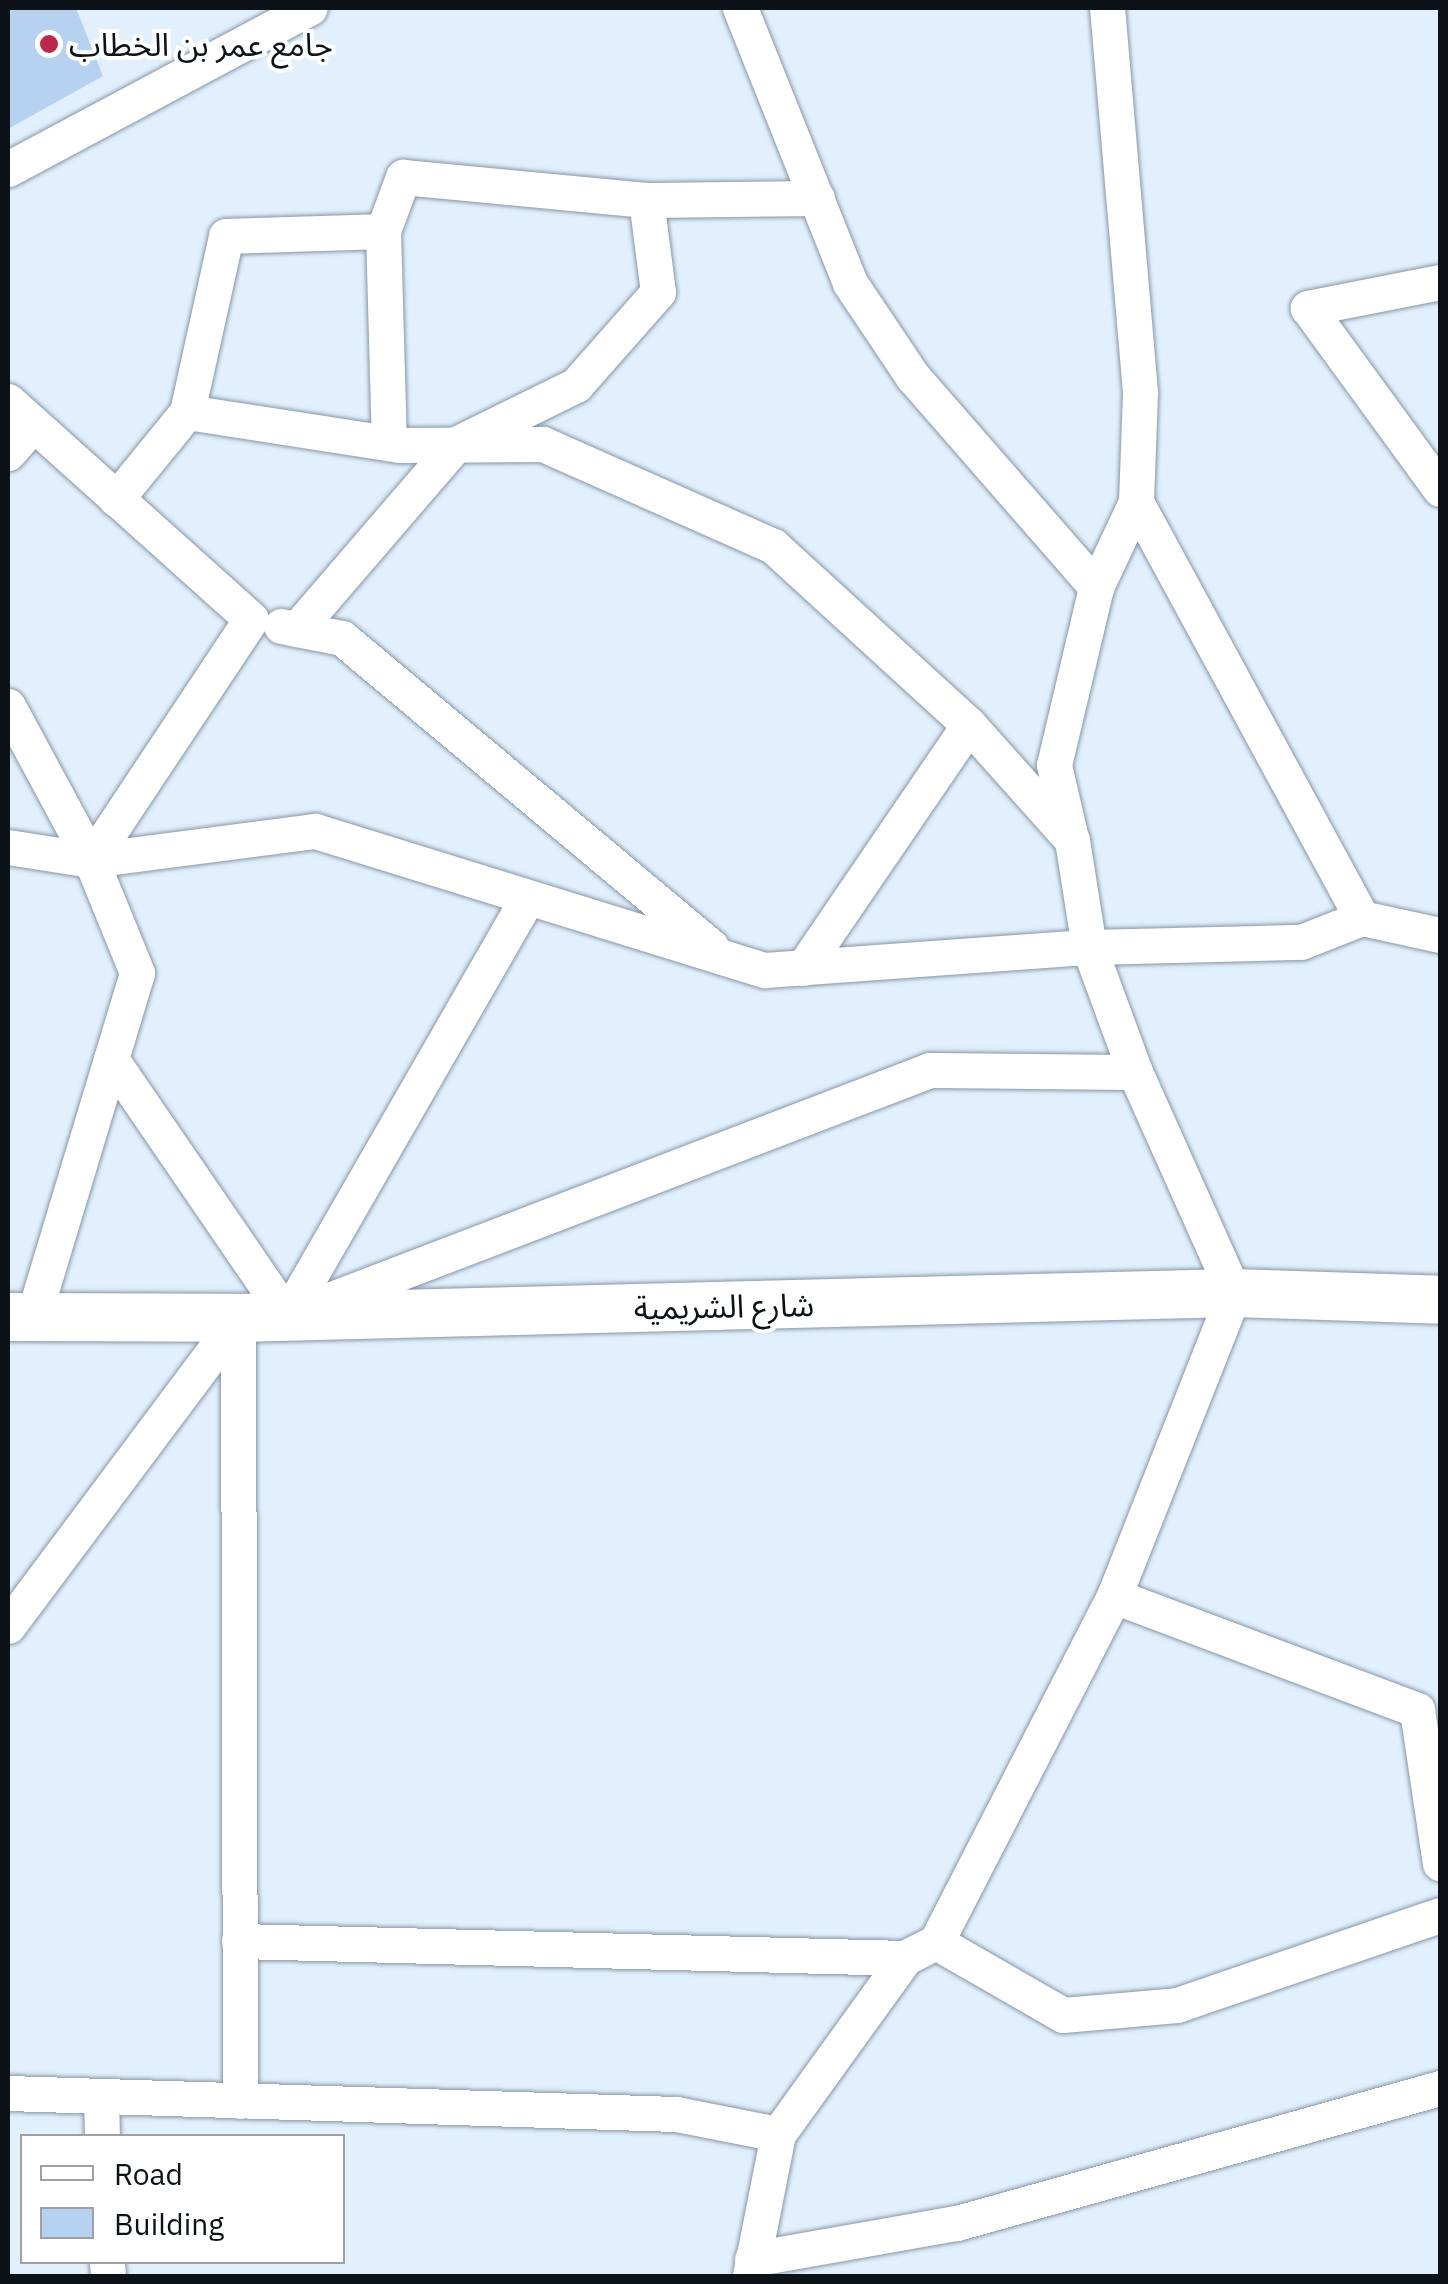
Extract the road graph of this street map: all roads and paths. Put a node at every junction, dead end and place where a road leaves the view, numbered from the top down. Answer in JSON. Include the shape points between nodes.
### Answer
{"nodes":[{"id":1,"x":310,"y":8,"type":"edge"},
{"id":2,"x":740,"y":8,"type":"edge"},
{"id":3,"x":1107,"y":8,"type":"edge"},
{"id":4,"x":8,"y":168,"type":"edge"},
{"id":5,"x":817,"y":198,"type":"junction"},
{"id":6,"x":646,"y":200,"type":"junction"},
{"id":7,"x":383,"y":231,"type":"junction"},
{"id":8,"x":1440,"y":282,"type":"edge"},
{"id":9,"x":20,"y":412,"type":"edge"},
{"id":10,"x":187,"y":412,"type":"junction"},
{"id":11,"x":389,"y":443,"type":"junction"},
{"id":12,"x":456,"y":444,"type":"junction"},
{"id":13,"x":8,"y":453,"type":"edge"},
{"id":14,"x":1440,"y":489,"type":"edge"},
{"id":15,"x":116,"y":499,"type":"junction"},
{"id":16,"x":1136,"y":502,"type":"junction"},
{"id":17,"x":1096,"y":587,"type":"junction"},
{"id":18,"x":250,"y":620,"type":"junction"},
{"id":19,"x":297,"y":629,"type":"junction"},
{"id":20,"x":8,"y":706,"type":"edge"},
{"id":21,"x":968,"y":725,"type":"junction"},
{"id":22,"x":1072,"y":840,"type":"junction"},
{"id":23,"x":8,"y":848,"type":"edge"},
{"id":24,"x":90,"y":860,"type":"junction"},
{"id":25,"x":528,"y":897,"type":"junction"},
{"id":26,"x":1362,"y":918,"type":"junction"},
{"id":27,"x":1440,"y":935,"type":"edge"},
{"id":28,"x":1090,"y":947,"type":"junction"},
{"id":29,"x":726,"y":958,"type":"junction"},
{"id":30,"x":802,"y":968,"type":"junction"},
{"id":31,"x":111,"y":1060,"type":"junction"},
{"id":32,"x":1135,"y":1072,"type":"junction"},
{"id":33,"x":1234,"y":1294,"type":"junction"},
{"id":34,"x":1440,"y":1300,"type":"edge"},
{"id":35,"x":287,"y":1316,"type":"junction"},
{"id":36,"x":20,"y":1317,"type":"edge"},
{"id":37,"x":238,"y":1318,"type":"junction"},
{"id":38,"x":1114,"y":1596,"type":"junction"},
{"id":39,"x":8,"y":1626,"type":"edge"},
{"id":40,"x":1440,"y":1863,"type":"edge"},
{"id":41,"x":1440,"y":1915,"type":"edge"},
{"id":42,"x":239,"y":1942,"type":"junction"},
{"id":43,"x":921,"y":1950,"type":"junction"},
{"id":44,"x":1440,"y":2088,"type":"edge"},
{"id":45,"x":8,"y":2093,"type":"edge"},
{"id":46,"x":101,"y":2096,"type":"junction"},
{"id":47,"x":240,"y":2101,"type":"junction"},
{"id":48,"x":102,"y":2134,"type":"edge"},
{"id":49,"x":778,"y":2134,"type":"junction"},
{"id":50,"x":751,"y":2268,"type":"edge"}],
"edges":[{"from":1,"to":4,"type":"street"},
{"from":2,"to":5,"type":"street"},
{"from":3,"to":16,"type":"street","via":[[1140,392]]},
{"from":5,"to":6,"type":"street"},
{"from":5,"to":17,"type":"street","via":[[850,283],[913,378]]},
{"from":6,"to":7,"type":"street","via":[[404,177]]},
{"from":6,"to":12,"type":"street","via":[[658,292],[576,385]]},
{"from":7,"to":10,"type":"street","via":[[226,236]]},
{"from":7,"to":11,"type":"street"},
{"from":8,"to":14,"type":"street","via":[[1308,308]]},
{"from":9,"to":13,"type":"street"},
{"from":9,"to":15,"type":"street"},
{"from":10,"to":11,"type":"street"},
{"from":10,"to":15,"type":"street"},
{"from":11,"to":12,"type":"street"},
{"from":12,"to":19,"type":"street"},
{"from":12,"to":21,"type":"street","via":[[543,444],[772,546]]},
{"from":15,"to":18,"type":"street"},
{"from":16,"to":17,"type":"street"},
{"from":16,"to":26,"type":"street"},
{"from":17,"to":22,"type":"street","via":[[1054,766]]},
{"from":18,"to":19,"type":"street"},
{"from":18,"to":24,"type":"street"},
{"from":19,"to":29,"type":"street","via":[[342,638]]},
{"from":20,"to":24,"type":"street"},
{"from":21,"to":22,"type":"street"},
{"from":21,"to":30,"type":"street"},
{"from":22,"to":28,"type":"street"},
{"from":23,"to":24,"type":"street"},
{"from":24,"to":25,"type":"street","via":[[315,831]]},
{"from":24,"to":31,"type":"street","via":[[137,974]]},
{"from":25,"to":29,"type":"street"},
{"from":25,"to":35,"type":"street"},
{"from":26,"to":27,"type":"street"},
{"from":26,"to":28,"type":"street","via":[[1301,942]]},
{"from":28,"to":30,"type":"street"},
{"from":28,"to":32,"type":"street"},
{"from":29,"to":30,"type":"street","via":[[764,970]]},
{"from":31,"to":35,"type":"street"},
{"from":31,"to":36,"type":"street"},
{"from":32,"to":33,"type":"street"},
{"from":32,"to":35,"type":"street","via":[[930,1070]]},
{"from":33,"to":34,"type":"street","name":"شارع الشريمية"},
{"from":33,"to":35,"type":"street","name":"شارع الشريمية"},
{"from":33,"to":38,"type":"street"},
{"from":35,"to":37,"type":"street","name":"شارع الشريمية"},
{"from":36,"to":37,"type":"street","name":"شارع الشريمية"},
{"from":37,"to":39,"type":"street"},
{"from":37,"to":42,"type":"street"},
{"from":38,"to":40,"type":"street","via":[[1416,1710]]},
{"from":38,"to":43,"type":"street"},
{"from":41,"to":43,"type":"street","via":[[1176,2005],[1063,2015]]},
{"from":42,"to":43,"type":"street"},
{"from":42,"to":47,"type":"street"},
{"from":43,"to":49,"type":"street"},
{"from":44,"to":50,"type":"street","via":[[957,2222]]},
{"from":45,"to":46,"type":"street"},
{"from":46,"to":47,"type":"street"},
{"from":46,"to":48,"type":"street"},
{"from":47,"to":49,"type":"street","via":[[676,2114]]},
{"from":49,"to":50,"type":"street"}]}
